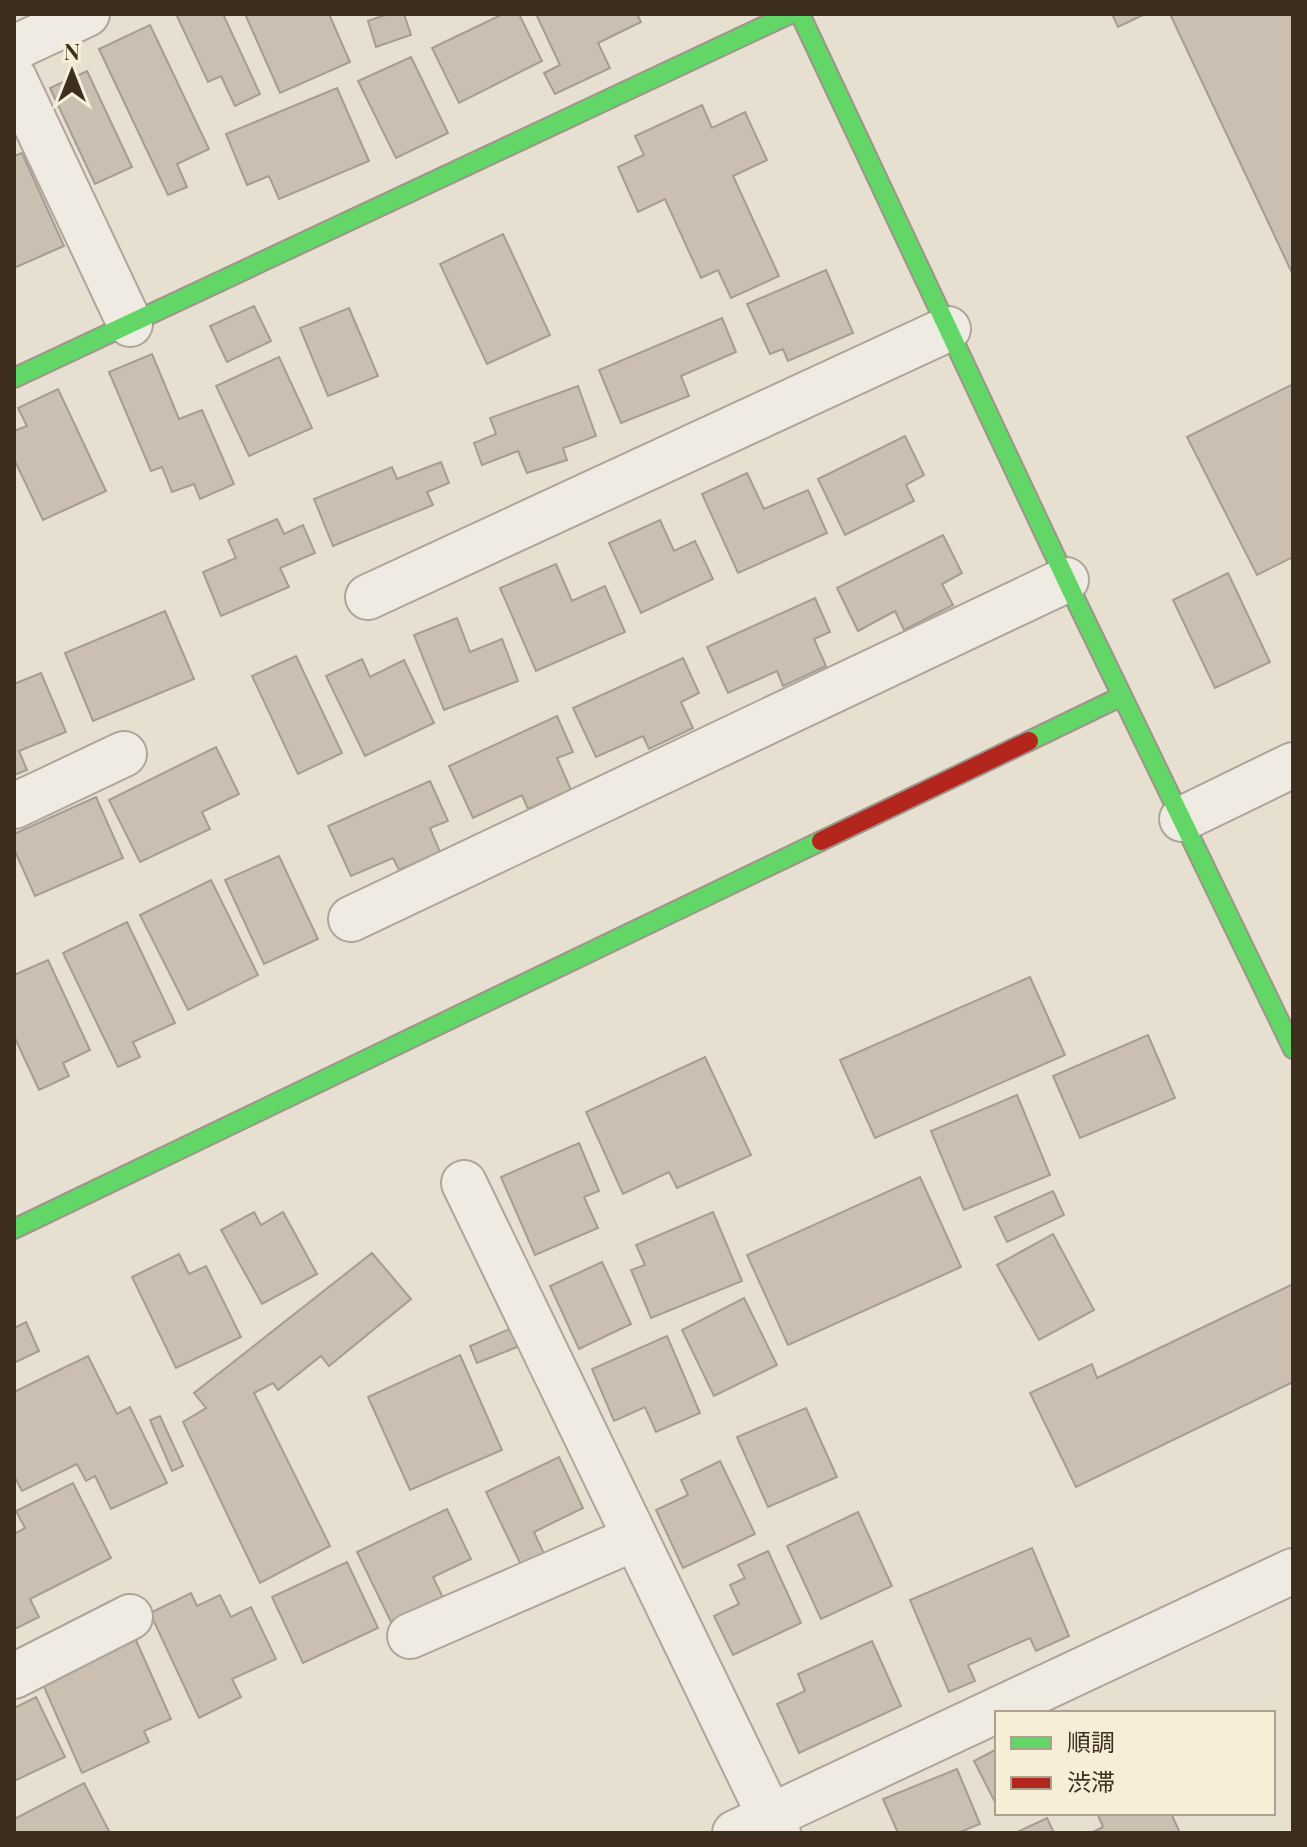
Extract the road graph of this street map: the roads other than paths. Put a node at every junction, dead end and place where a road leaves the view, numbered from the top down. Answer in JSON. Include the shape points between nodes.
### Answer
{"nodes":[{"id":1,"x":87,"y":14,"type":"edge"},
{"id":2,"x":790,"y":14,"type":"edge"},
{"id":3,"x":800,"y":14,"type":"edge"},
{"id":4,"x":14,"y":48,"type":"edge"},
{"id":5,"x":14,"y":78,"type":"edge"},
{"id":6,"x":130,"y":324,"type":"junction"},
{"id":7,"x":948,"y":329,"type":"junction"},
{"id":8,"x":14,"y":378,"type":"edge"},
{"id":9,"x":1066,"y":580,"type":"junction"},
{"id":10,"x":368,"y":597,"type":"dead end"},
{"id":11,"x":1122,"y":696,"type":"junction"},
{"id":12,"x":124,"y":754,"type":"dead end"},
{"id":13,"x":1293,"y":765,"type":"edge"},
{"id":14,"x":14,"y":806,"type":"edge"},
{"id":15,"x":1182,"y":819,"type":"junction"},
{"id":16,"x":351,"y":919,"type":"dead end"},
{"id":17,"x":1293,"y":1049,"type":"edge"},
{"id":18,"x":464,"y":1183,"type":"dead end"},
{"id":19,"x":14,"y":1229,"type":"edge"},
{"id":20,"x":635,"y":1538,"type":"junction"},
{"id":21,"x":1293,"y":1571,"type":"edge"},
{"id":22,"x":130,"y":1617,"type":"dead end"},
{"id":23,"x":410,"y":1636,"type":"dead end"},
{"id":24,"x":14,"y":1676,"type":"edge"},
{"id":25,"x":1002,"y":1711,"type":"edge"},
{"id":26,"x":995,"y":1714,"type":"edge"},
{"id":27,"x":761,"y":1827,"type":"edge"}],
"edges":[{"from":1,"to":4,"type":"street"},
{"from":2,"to":6,"type":"street"},
{"from":3,"to":7,"type":"street"},
{"from":5,"to":6,"type":"street"},
{"from":6,"to":8,"type":"street"},
{"from":7,"to":9,"type":"street"},
{"from":7,"to":10,"type":"street"},
{"from":9,"to":11,"type":"street"},
{"from":9,"to":16,"type":"street"},
{"from":11,"to":15,"type":"street"},
{"from":11,"to":19,"type":"street"},
{"from":12,"to":14,"type":"street"},
{"from":13,"to":15,"type":"street"},
{"from":15,"to":17,"type":"street"},
{"from":18,"to":20,"type":"street"},
{"from":20,"to":23,"type":"street"},
{"from":20,"to":27,"type":"street"},
{"from":21,"to":25,"type":"street"},
{"from":22,"to":24,"type":"street"},
{"from":26,"to":27,"type":"street"}]}
